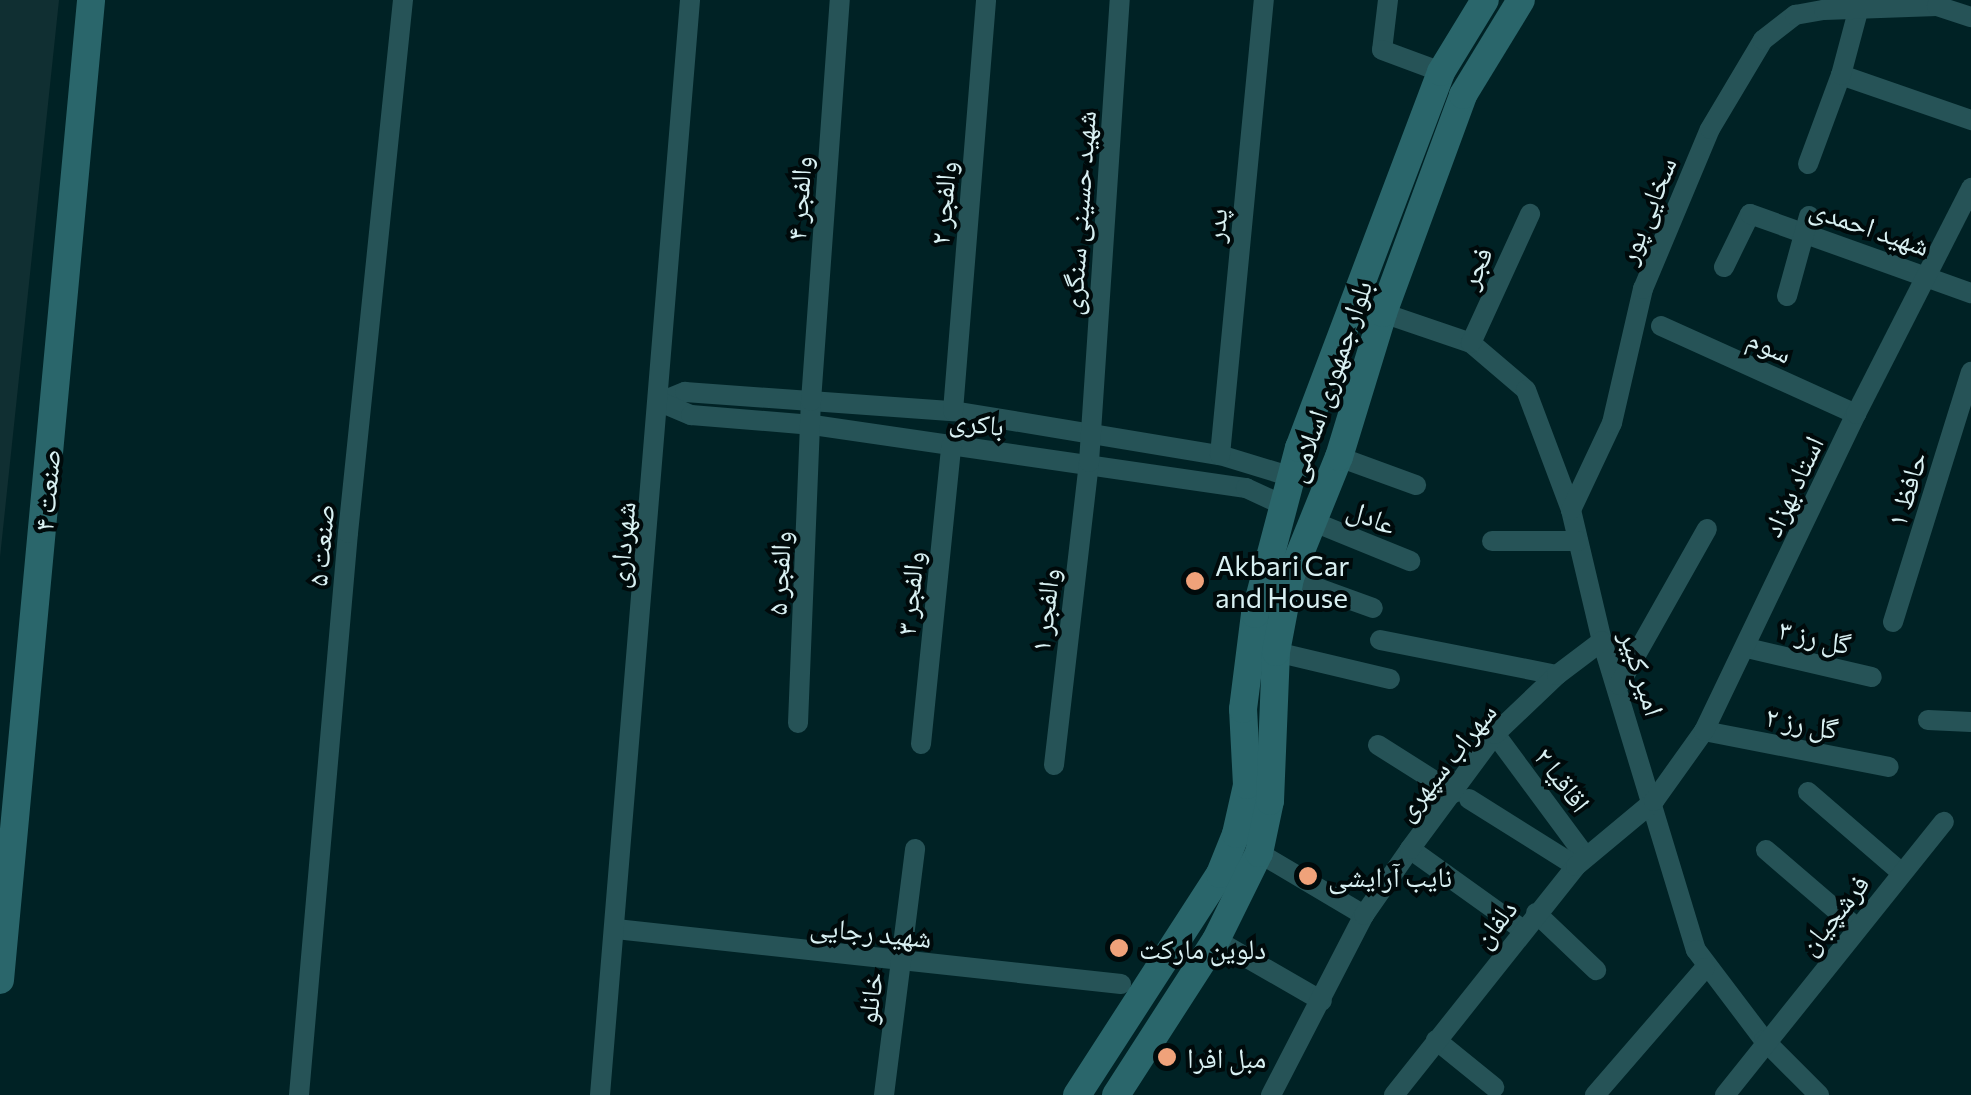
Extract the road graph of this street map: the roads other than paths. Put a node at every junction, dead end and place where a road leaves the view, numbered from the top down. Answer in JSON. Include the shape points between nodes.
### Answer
{"nodes":[{"id":1,"x":92,"y":0,"type":"edge"},
{"id":2,"x":403,"y":0,"type":"edge"},
{"id":3,"x":690,"y":0,"type":"edge"},
{"id":4,"x":840,"y":0,"type":"edge"},
{"id":5,"x":986,"y":0,"type":"edge"},
{"id":6,"x":1120,"y":0,"type":"edge"},
{"id":7,"x":1264,"y":0,"type":"edge"},
{"id":8,"x":1388,"y":0,"type":"edge"},
{"id":9,"x":1485,"y":0,"type":"edge"},
{"id":10,"x":1521,"y":0,"type":"edge"},
{"id":11,"x":1938,"y":3,"type":"edge"},
{"id":12,"x":1860,"y":4,"type":"edge"},
{"id":13,"x":1971,"y":17,"type":"edge"},
{"id":14,"x":1441,"y":72,"type":"junction"},
{"id":15,"x":1841,"y":75,"type":"junction"},
{"id":16,"x":1971,"y":120,"type":"edge"},
{"id":17,"x":1808,"y":164,"type":"dead end"},
{"id":18,"x":1971,"y":188,"type":"edge"},
{"id":19,"x":1530,"y":214,"type":"dead end"},
{"id":20,"x":1806,"y":224,"type":"junction"},
{"id":21,"x":1724,"y":267,"type":"dead end"},
{"id":22,"x":1927,"y":274,"type":"junction"},
{"id":23,"x":1971,"y":293,"type":"edge"},
{"id":24,"x":1787,"y":296,"type":"dead end"},
{"id":25,"x":1384,"y":313,"type":"junction"},
{"id":26,"x":1661,"y":326,"type":"dead end"},
{"id":27,"x":1471,"y":343,"type":"junction"},
{"id":28,"x":1971,"y":372,"type":"edge"},
{"id":29,"x":811,"y":401,"type":"junction"},
{"id":30,"x":660,"y":402,"type":"junction"},
{"id":31,"x":953,"y":411,"type":"junction"},
{"id":32,"x":1856,"y":414,"type":"junction"},
{"id":33,"x":813,"y":425,"type":"junction"},
{"id":34,"x":1090,"y":431,"type":"junction"},
{"id":35,"x":951,"y":447,"type":"junction"},
{"id":36,"x":1298,"y":448,"type":"junction"},
{"id":37,"x":1220,"y":455,"type":"junction"},
{"id":38,"x":1339,"y":458,"type":"junction"},
{"id":39,"x":1090,"y":462,"type":"junction"},
{"id":40,"x":1252,"y":463,"type":"junction"},
{"id":41,"x":1292,"y":477,"type":"junction"},
{"id":42,"x":1416,"y":485,"type":"dead end"},
{"id":43,"x":1246,"y":488,"type":"junction"},
{"id":44,"x":1285,"y":506,"type":"junction"},
{"id":45,"x":1571,"y":510,"type":"junction"},
{"id":46,"x":1314,"y":522,"type":"junction"},
{"id":47,"x":1707,"y":529,"type":"dead end"},
{"id":48,"x":1492,"y":541,"type":"dead end"},
{"id":49,"x":1578,"y":541,"type":"junction"},
{"id":50,"x":1410,"y":561,"type":"dead end"},
{"id":51,"x":1290,"y":578,"type":"junction"},
{"id":52,"x":1373,"y":608,"type":"dead end"},
{"id":53,"x":1893,"y":622,"type":"dead end"},
{"id":54,"x":1380,"y":640,"type":"dead end"},
{"id":55,"x":1602,"y":642,"type":"junction"},
{"id":56,"x":1747,"y":648,"type":"junction"},
{"id":57,"x":1276,"y":652,"type":"junction"},
{"id":58,"x":1557,"y":676,"type":"junction"},
{"id":59,"x":1872,"y":677,"type":"dead end"},
{"id":60,"x":1390,"y":679,"type":"dead end"},
{"id":61,"x":1618,"y":685,"type":"junction"},
{"id":62,"x":1928,"y":720,"type":"dead end"},
{"id":63,"x":1971,"y":722,"type":"edge"},
{"id":64,"x":798,"y":723,"type":"dead end"},
{"id":65,"x":1704,"y":731,"type":"junction"},
{"id":66,"x":1495,"y":734,"type":"junction"},
{"id":67,"x":921,"y":744,"type":"dead end"},
{"id":68,"x":1378,"y":745,"type":"dead end"},
{"id":69,"x":1054,"y":765,"type":"dead end"},
{"id":70,"x":1889,"y":767,"type":"dead end"},
{"id":71,"x":1808,"y":792,"type":"dead end"},
{"id":72,"x":1462,"y":796,"type":"junction"},
{"id":73,"x":1654,"y":801,"type":"junction"},
{"id":74,"x":1944,"y":822,"type":"dead end"},
{"id":75,"x":1410,"y":848,"type":"junction"},
{"id":76,"x":915,"y":849,"type":"dead end"},
{"id":77,"x":1766,"y":850,"type":"dead end"},
{"id":78,"x":1259,"y":853,"type":"junction"},
{"id":79,"x":1581,"y":862,"type":"junction"},
{"id":80,"x":1902,"y":873,"type":"junction"},
{"id":81,"x":1364,"y":916,"type":"junction"},
{"id":82,"x":1530,"y":922,"type":"junction"},
{"id":83,"x":1857,"y":928,"type":"junction"},
{"id":84,"x":616,"y":929,"type":"junction"},
{"id":85,"x":1216,"y":940,"type":"junction"},
{"id":86,"x":902,"y":963,"type":"junction"},
{"id":87,"x":1706,"y":968,"type":"junction"},
{"id":88,"x":1596,"y":970,"type":"dead end"},
{"id":89,"x":0,"y":980,"type":"edge"},
{"id":90,"x":1121,"y":984,"type":"dead end"},
{"id":91,"x":1322,"y":1001,"type":"junction"},
{"id":92,"x":1436,"y":1040,"type":"junction"},
{"id":93,"x":1764,"y":1040,"type":"junction"},
{"id":94,"x":1494,"y":1087,"type":"dead end"},
{"id":95,"x":1087,"y":1092,"type":"edge"},
{"id":96,"x":299,"y":1095,"type":"edge"},
{"id":97,"x":600,"y":1095,"type":"edge"},
{"id":98,"x":884,"y":1095,"type":"edge"},
{"id":99,"x":1116,"y":1095,"type":"edge"},
{"id":100,"x":1271,"y":1095,"type":"edge"},
{"id":101,"x":1394,"y":1095,"type":"edge"},
{"id":102,"x":1596,"y":1095,"type":"edge"},
{"id":103,"x":1725,"y":1095,"type":"edge"},
{"id":104,"x":1819,"y":1095,"type":"edge"}],
"edges":[{"from":1,"to":89,"type":"main road","name":"صنعت ۴"},
{"from":2,"to":96,"type":"street","name":"صنعت ۵"},
{"from":3,"to":30,"type":"street","name":"شهرداری"},
{"from":4,"to":29,"type":"street","name":"والفجر ۴"},
{"from":5,"to":31,"type":"street","name":"والفجر ۲"},
{"from":6,"to":34,"type":"street","name":"شهید حسینی سنگری"},
{"from":7,"to":37,"type":"street","name":"پدر"},
{"from":8,"to":14,"type":"street","via":[[1382,50]]},
{"from":9,"to":14,"type":"main road","name":"بلوار جمهوری اسلامی"},
{"from":10,"to":25,"type":"main road","name":"بلوار جمهوری اسلامی","via":[[1463,95]]},
{"from":11,"to":12,"type":"street","name":"سخایی پور"},
{"from":11,"to":13,"type":"street"},
{"from":12,"to":15,"type":"street"},
{"from":12,"to":45,"type":"street","name":"سخایی پور","via":[[1795,15],[1763,40],[1710,129],[1644,289],[1612,423]]},
{"from":14,"to":36,"type":"main road","name":"بلوار جمهوری اسلامی"},
{"from":15,"to":16,"type":"street"},
{"from":15,"to":17,"type":"street"},
{"from":18,"to":22,"type":"street","name":"استاد بهزاد"},
{"from":19,"to":27,"type":"street","name":"فجر"},
{"from":20,"to":21,"type":"street","name":"شهید احمدی","via":[[1750,214]]},
{"from":20,"to":22,"type":"street","name":"شهید احمدی"},
{"from":20,"to":24,"type":"street"},
{"from":22,"to":23,"type":"street","name":"شهید احمدی"},
{"from":22,"to":32,"type":"street","name":"استاد بهزاد"},
{"from":25,"to":27,"type":"street","name":"امیر کبیر"},
{"from":25,"to":38,"type":"main road","name":"بلوار جمهوری اسلامی"},
{"from":26,"to":32,"type":"street","name":"سوم"},
{"from":27,"to":45,"type":"street","name":"امیر کبیر","via":[[1526,390]]},
{"from":28,"to":53,"type":"street","name":"حافظ ۱"},
{"from":29,"to":30,"type":"street","via":[[685,392]]},
{"from":29,"to":31,"type":"street"},
{"from":29,"to":33,"type":"street","name":"والفجر ۴"},
{"from":30,"to":33,"type":"street","name":"باکری","via":[[691,414]]},
{"from":30,"to":84,"type":"street","name":"شهرداری"},
{"from":31,"to":34,"type":"street"},
{"from":32,"to":56,"type":"street","name":"استاد بهزاد"},
{"from":33,"to":35,"type":"street","name":"باکری"},
{"from":33,"to":64,"type":"street","name":"والفجر ۵"},
{"from":34,"to":37,"type":"street"},
{"from":34,"to":39,"type":"street","name":"شهید حسینی سنگری"},
{"from":35,"to":39,"type":"street","name":"باکری"},
{"from":35,"to":67,"type":"street","name":"والفجر ۳"},
{"from":36,"to":38,"type":"main road"},
{"from":36,"to":41,"type":"main road","name":"بلوار جمهوری اسلامی"},
{"from":37,"to":40,"type":"street"},
{"from":38,"to":42,"type":"street"},
{"from":38,"to":46,"type":"main road","name":"بلوار جمهوری اسلامی"},
{"from":39,"to":43,"type":"street","name":"باکری"},
{"from":39,"to":69,"type":"street","name":"والفجر ۱"},
{"from":40,"to":41,"type":"street"},
{"from":40,"to":43,"type":"street","via":[[1259,478]]},
{"from":41,"to":44,"type":"main road","name":"بلوار جمهوری اسلامی"},
{"from":43,"to":44,"type":"street","name":"باکری"},
{"from":44,"to":95,"type":"main road","name":"بلوار جمهوری اسلامی","via":[[1255,614],[1242,709],[1247,785],[1236,834],[1220,874]]},
{"from":45,"to":49,"type":"street","name":"امیر کبیر"},
{"from":46,"to":50,"type":"street","name":"عادل"},
{"from":46,"to":51,"type":"main road","name":"بلوار جمهوری اسلامی"},
{"from":47,"to":61,"type":"street"},
{"from":48,"to":49,"type":"street"},
{"from":49,"to":55,"type":"street","name":"امیر کبیر"},
{"from":51,"to":52,"type":"street"},
{"from":51,"to":57,"type":"main road","name":"بلوار جمهوری اسلامی"},
{"from":54,"to":58,"type":"street"},
{"from":55,"to":58,"type":"street","name":"سهراب سپهری"},
{"from":55,"to":61,"type":"street","name":"امیر کبیر"},
{"from":56,"to":59,"type":"street","name":"گل رز ۳"},
{"from":56,"to":65,"type":"street","name":"استاد بهزاد"},
{"from":57,"to":60,"type":"street"},
{"from":57,"to":78,"type":"main road","name":"بلوار جمهوری اسلامی","via":[[1270,800]]},
{"from":58,"to":66,"type":"street","name":"سهراب سپهری"},
{"from":61,"to":73,"type":"street","name":"امیر کبیر"},
{"from":62,"to":63,"type":"street"},
{"from":65,"to":70,"type":"street","name":"گل رز ۲"},
{"from":65,"to":73,"type":"street","name":"استاد بهزاد"},
{"from":66,"to":72,"type":"street","name":"سهراب سپهری"},
{"from":66,"to":79,"type":"street","name":"اقاقیا ۲"},
{"from":68,"to":72,"type":"street"},
{"from":71,"to":80,"type":"street"},
{"from":72,"to":75,"type":"street","name":"سهراب سپهری"},
{"from":72,"to":79,"type":"street"},
{"from":73,"to":79,"type":"street","name":"دلفان"},
{"from":73,"to":87,"type":"street","name":"امیر کبیر"},
{"from":74,"to":80,"type":"street","name":"فرشچیان"},
{"from":75,"to":81,"type":"street","name":"سهراب سپهری"},
{"from":75,"to":82,"type":"street"},
{"from":76,"to":86,"type":"street","name":"خانلو"},
{"from":77,"to":83,"type":"street"},
{"from":78,"to":81,"type":"street"},
{"from":78,"to":85,"type":"main road","name":"بلوار جمهوری اسلامی"},
{"from":79,"to":82,"type":"street","name":"دلفان"},
{"from":80,"to":83,"type":"street","name":"فرشچیان"},
{"from":81,"to":91,"type":"street","name":"سهراب سپهری"},
{"from":82,"to":88,"type":"street"},
{"from":82,"to":92,"type":"street","name":"دلفان"},
{"from":83,"to":93,"type":"street","name":"فرشچیان"},
{"from":84,"to":86,"type":"street","name":"شهید رجایی"},
{"from":84,"to":97,"type":"street","name":"شهرداری"},
{"from":85,"to":91,"type":"street"},
{"from":85,"to":99,"type":"main road","name":"بلوار جمهوری اسلامی"},
{"from":86,"to":90,"type":"street","name":"شهید رجایی"},
{"from":86,"to":98,"type":"street","name":"خانلو"},
{"from":87,"to":93,"type":"street","name":"امیر کبیر"},
{"from":87,"to":102,"type":"street"},
{"from":91,"to":100,"type":"street","name":"سهراب سپهری"},
{"from":92,"to":94,"type":"street"},
{"from":92,"to":101,"type":"street","name":"دلفان"},
{"from":93,"to":103,"type":"street","name":"فرشچیان"},
{"from":93,"to":104,"type":"street","name":"امیر کبیر"}]}
